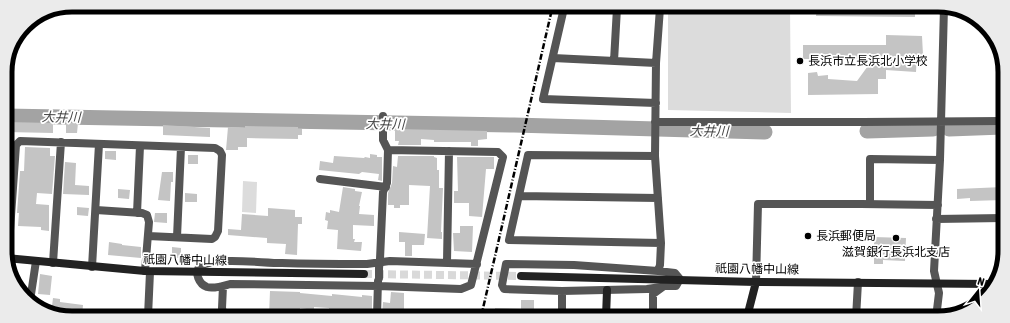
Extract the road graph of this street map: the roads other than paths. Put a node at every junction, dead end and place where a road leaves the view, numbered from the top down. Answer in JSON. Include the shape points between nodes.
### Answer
{"nodes":[{"id":1,"x":563,"y":12,"type":"edge"},
{"id":2,"x":617,"y":12,"type":"edge"},
{"id":3,"x":660,"y":12,"type":"edge"},
{"id":4,"x":944,"y":13,"type":"edge"},
{"id":5,"x":553,"y":58,"type":"junction"},
{"id":6,"x":614,"y":61,"type":"junction"},
{"id":7,"x":656,"y":63,"type":"junction"},
{"id":8,"x":656,"y":103,"type":"junction"},
{"id":9,"x":383,"y":120,"type":"dead end"},
{"id":10,"x":941,"y":121,"type":"junction"},
{"id":11,"x":998,"y":121,"type":"edge"},
{"id":12,"x":655,"y":123,"type":"junction"},
{"id":13,"x":61,"y":142,"type":"junction"},
{"id":14,"x":99,"y":144,"type":"junction"},
{"id":15,"x":140,"y":146,"type":"junction"},
{"id":16,"x":181,"y":147,"type":"junction"},
{"id":17,"x":388,"y":150,"type":"junction"},
{"id":18,"x":449,"y":151,"type":"junction"},
{"id":19,"x":655,"y":156,"type":"junction"},
{"id":20,"x":940,"y":160,"type":"junction"},
{"id":21,"x":320,"y":179,"type":"dead end"},
{"id":22,"x":386,"y":187,"type":"junction"},
{"id":23,"x":519,"y":196,"type":"junction"},
{"id":24,"x":658,"y":198,"type":"junction"},
{"id":25,"x":12,"y":200,"type":"edge"},
{"id":26,"x":870,"y":204,"type":"junction"},
{"id":27,"x":938,"y":205,"type":"junction"},
{"id":28,"x":96,"y":210,"type":"junction"},
{"id":29,"x":137,"y":213,"type":"junction"},
{"id":30,"x":998,"y":218,"type":"edge"},
{"id":31,"x":936,"y":219,"type":"junction"},
{"id":32,"x":148,"y":236,"type":"junction"},
{"id":33,"x":177,"y":237,"type":"junction"},
{"id":34,"x":661,"y":243,"type":"junction"},
{"id":35,"x":13,"y":259,"type":"edge"},
{"id":36,"x":36,"y":261,"type":"junction"},
{"id":37,"x":447,"y":262,"type":"junction"},
{"id":38,"x":53,"y":263,"type":"junction"},
{"id":39,"x":477,"y":264,"type":"junction"},
{"id":40,"x":379,"y":266,"type":"junction"},
{"id":41,"x":92,"y":267,"type":"junction"},
{"id":42,"x":658,"y":271,"type":"junction"},
{"id":43,"x":148,"y":272,"type":"junction"},
{"id":44,"x":197,"y":272,"type":"junction"},
{"id":45,"x":364,"y":274,"type":"tunnel mouth"},
{"id":46,"x":521,"y":276,"type":"tunnel mouth"},
{"id":47,"x":680,"y":280,"type":"junction"},
{"id":48,"x":378,"y":282,"type":"junction"},
{"id":49,"x":756,"y":282,"type":"junction"},
{"id":50,"x":858,"y":282,"type":"junction"},
{"id":51,"x":938,"y":284,"type":"junction"},
{"id":52,"x":988,"y":284,"type":"edge"},
{"id":53,"x":223,"y":286,"type":"junction"},
{"id":54,"x":664,"y":286,"type":"junction"},
{"id":55,"x":607,"y":290,"type":"junction"},
{"id":56,"x":562,"y":291,"type":"junction"},
{"id":57,"x":31,"y":294,"type":"edge"},
{"id":58,"x":148,"y":311,"type":"edge"},
{"id":59,"x":223,"y":311,"type":"edge"},
{"id":60,"x":377,"y":311,"type":"edge"},
{"id":61,"x":562,"y":311,"type":"edge"},
{"id":62,"x":606,"y":311,"type":"edge"},
{"id":63,"x":653,"y":311,"type":"edge"},
{"id":64,"x":749,"y":311,"type":"edge"},
{"id":65,"x":856,"y":311,"type":"edge"},
{"id":66,"x":937,"y":311,"type":"edge"}],
"edges":[{"from":1,"to":5,"type":"street"},
{"from":2,"to":6,"type":"street"},
{"from":3,"to":7,"type":"street"},
{"from":4,"to":10,"type":"street"},
{"from":5,"to":6,"type":"street"},
{"from":5,"to":8,"type":"street","via":[[543,99]]},
{"from":6,"to":7,"type":"street"},
{"from":7,"to":8,"type":"street"},
{"from":8,"to":12,"type":"street"},
{"from":9,"to":17,"type":"street","via":[[383,140]]},
{"from":10,"to":11,"type":"street"},
{"from":10,"to":12,"type":"street"},
{"from":10,"to":20,"type":"street"},
{"from":12,"to":19,"type":"street"},
{"from":13,"to":14,"type":"street"},
{"from":13,"to":25,"type":"street","via":[[17,143]]},
{"from":13,"to":38,"type":"street"},
{"from":14,"to":15,"type":"street"},
{"from":14,"to":28,"type":"street"},
{"from":15,"to":16,"type":"street"},
{"from":15,"to":29,"type":"street"},
{"from":16,"to":33,"type":"street"},
{"from":16,"to":33,"type":"street","via":[[215,148],[222,155],[216,236],[212,239]]},
{"from":17,"to":18,"type":"street"},
{"from":17,"to":22,"type":"street"},
{"from":18,"to":37,"type":"street"},
{"from":18,"to":39,"type":"street","via":[[498,152],[502,157]]},
{"from":19,"to":23,"type":"street","via":[[528,155]]},
{"from":19,"to":24,"type":"street"},
{"from":20,"to":26,"type":"street","via":[[870,159]]},
{"from":20,"to":27,"type":"street"},
{"from":21,"to":22,"type":"street"},
{"from":22,"to":40,"type":"street","via":[[383,192]]},
{"from":23,"to":24,"type":"street"},
{"from":23,"to":34,"type":"street","via":[[509,240]]},
{"from":24,"to":34,"type":"street"},
{"from":26,"to":27,"type":"street"},
{"from":26,"to":49,"type":"street","via":[[758,204]]},
{"from":27,"to":31,"type":"street"},
{"from":28,"to":29,"type":"street"},
{"from":28,"to":41,"type":"street"},
{"from":29,"to":32,"type":"street","via":[[148,217]]},
{"from":30,"to":31,"type":"street"},
{"from":31,"to":51,"type":"street","via":[[934,271]]},
{"from":32,"to":33,"type":"street"},
{"from":32,"to":43,"type":"street"},
{"from":34,"to":42,"type":"street"},
{"from":35,"to":36,"type":"main road","name":"祇園八幡中山線"},
{"from":36,"to":38,"type":"main road","name":"祇園八幡中山線"},
{"from":36,"to":57,"type":"street"},
{"from":37,"to":39,"type":"street"},
{"from":37,"to":40,"type":"street","via":[[390,261]]},
{"from":38,"to":41,"type":"main road","name":"祇園八幡中山線"},
{"from":39,"to":48,"type":"street","via":[[471,285],[461,290]]},
{"from":40,"to":44,"type":"street","via":[[210,262],[200,266]]},
{"from":40,"to":48,"type":"street","bridge":true},
{"from":41,"to":43,"type":"main road","name":"祇園八幡中山線"},
{"from":42,"to":47,"type":"street","via":[[675,273]]},
{"from":42,"to":56,"type":"street","via":[[574,265],[506,264],[502,285],[504,289]]},
{"from":43,"to":44,"type":"main road","name":"祇園八幡中山線"},
{"from":43,"to":58,"type":"street"},
{"from":44,"to":45,"type":"main road","name":"祇園八幡中山線"},
{"from":44,"to":53,"type":"street","via":[[207,287]]},
{"from":46,"to":47,"type":"main road","name":"祇園八幡中山線"},
{"from":47,"to":49,"type":"main road","name":"祇園八幡中山線"},
{"from":47,"to":54,"type":"street","via":[[676,286]]},
{"from":48,"to":53,"type":"street"},
{"from":48,"to":60,"type":"street"},
{"from":49,"to":50,"type":"main road","name":"祇園八幡中山線"},
{"from":49,"to":64,"type":"main road"},
{"from":50,"to":51,"type":"main road","name":"祇園八幡中山線"},
{"from":50,"to":65,"type":"street"},
{"from":51,"to":52,"type":"main road","name":"祇園八幡中山線"},
{"from":51,"to":66,"type":"street"},
{"from":53,"to":59,"type":"street"},
{"from":54,"to":55,"type":"street"},
{"from":54,"to":63,"type":"street","via":[[653,294]]},
{"from":55,"to":56,"type":"street"},
{"from":55,"to":62,"type":"main road"},
{"from":56,"to":61,"type":"street"}]}
